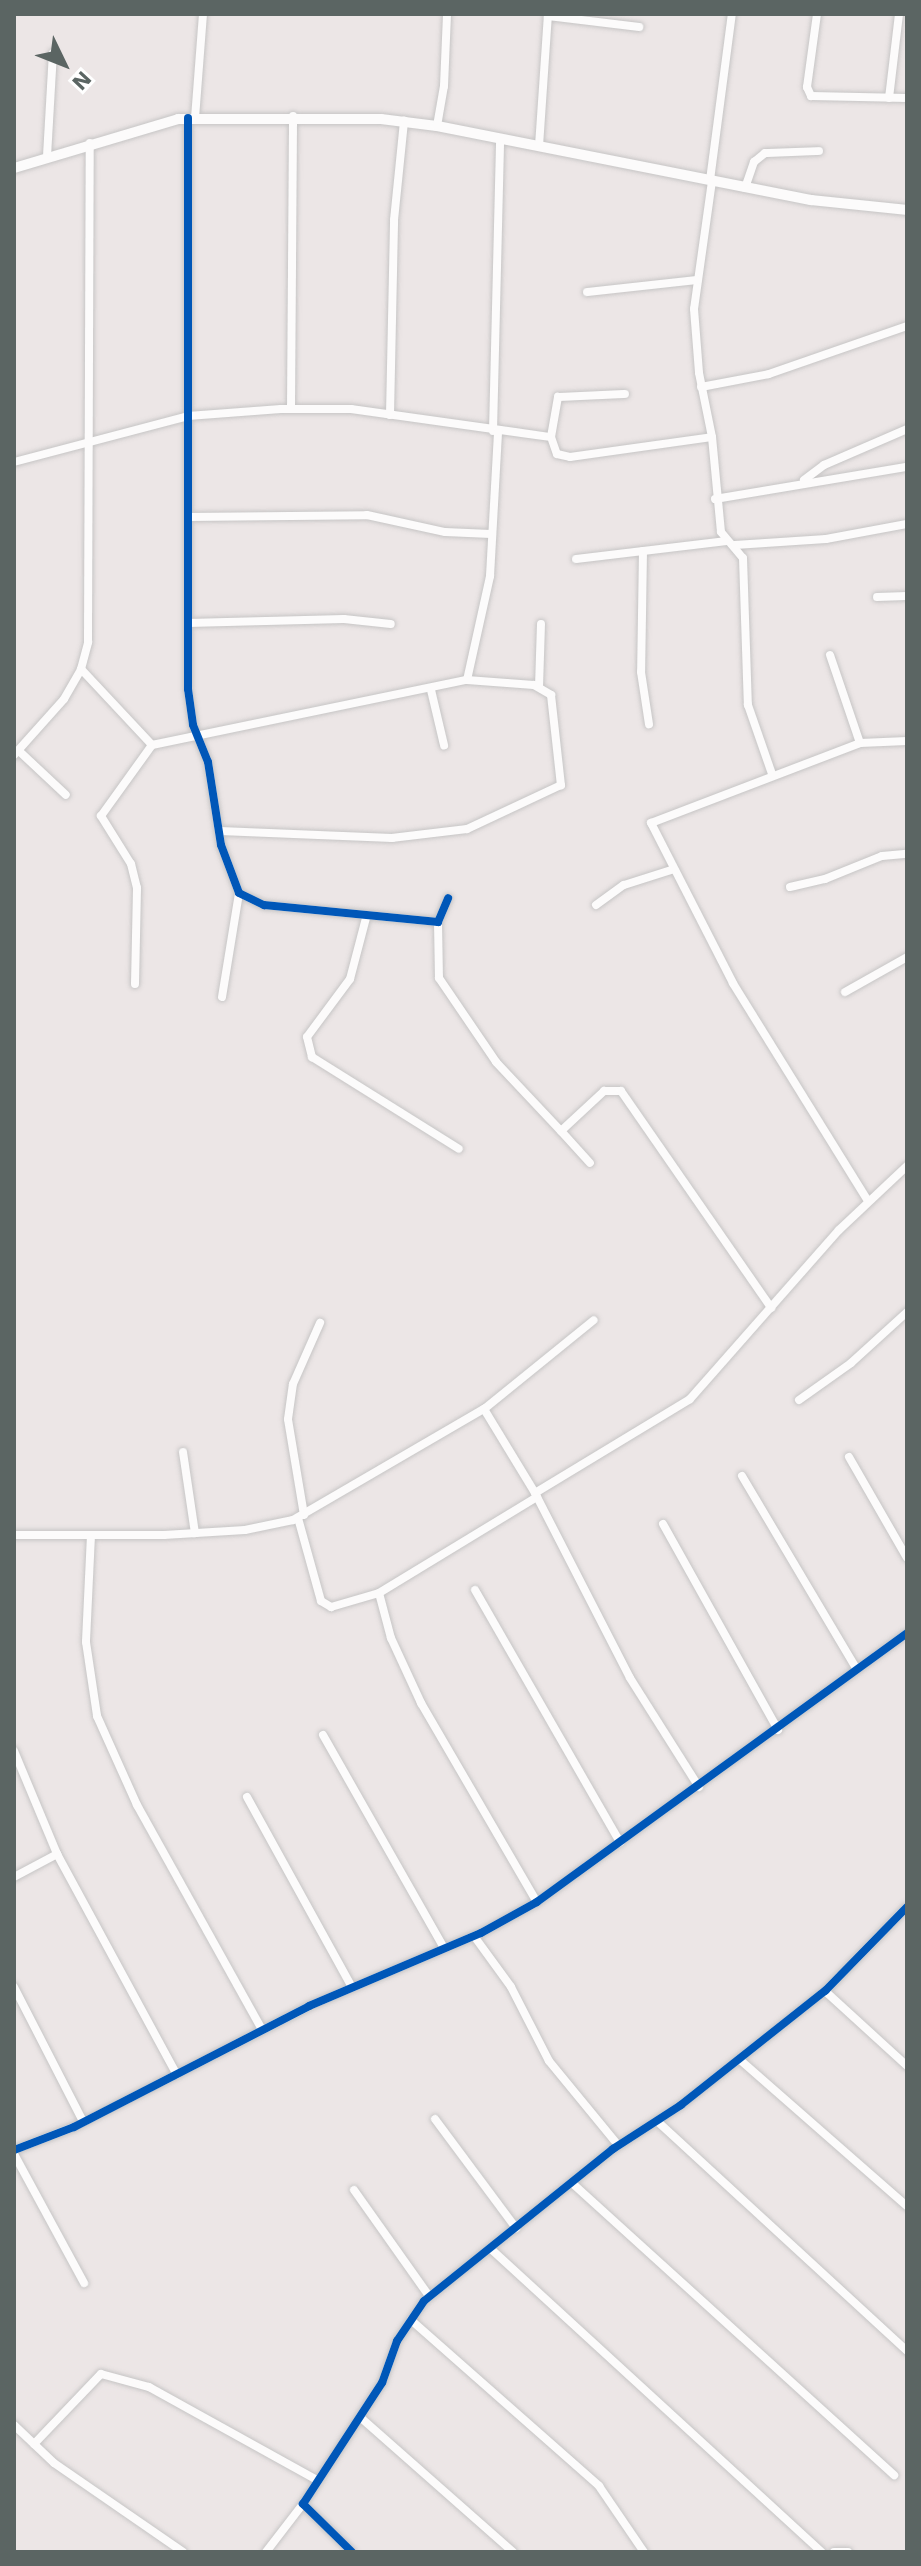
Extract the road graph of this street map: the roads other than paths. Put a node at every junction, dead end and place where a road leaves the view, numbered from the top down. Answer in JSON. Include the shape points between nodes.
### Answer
{"nodes":[{"id":1,"x":203,"y":14,"type":"edge"},
{"id":2,"x":447,"y":14,"type":"edge"},
{"id":3,"x":732,"y":14,"type":"edge"},
{"id":4,"x":817,"y":14,"type":"edge"},
{"id":5,"x":899,"y":14,"type":"edge"},
{"id":6,"x":548,"y":15,"type":"edge"},
{"id":7,"x":639,"y":27,"type":"dead end"},
{"id":8,"x":53,"y":53,"type":"dead end"},
{"id":9,"x":889,"y":98,"type":"junction"},
{"id":10,"x":907,"y":98,"type":"edge"},
{"id":11,"x":293,"y":116,"type":"junction"},
{"id":12,"x":191,"y":118,"type":"junction"},
{"id":13,"x":404,"y":121,"type":"junction"},
{"id":14,"x":437,"y":126,"type":"junction"},
{"id":15,"x":500,"y":138,"type":"junction"},
{"id":16,"x":90,"y":143,"type":"junction"},
{"id":17,"x":539,"y":146,"type":"junction"},
{"id":18,"x":819,"y":151,"type":"dead end"},
{"id":19,"x":47,"y":156,"type":"junction"},
{"id":20,"x":14,"y":168,"type":"edge"},
{"id":21,"x":711,"y":181,"type":"junction"},
{"id":22,"x":745,"y":188,"type":"junction"},
{"id":23,"x":907,"y":210,"type":"edge"},
{"id":24,"x":697,"y":280,"type":"junction"},
{"id":25,"x":587,"y":292,"type":"dead end"},
{"id":26,"x":907,"y":326,"type":"edge"},
{"id":27,"x":701,"y":387,"type":"junction"},
{"id":28,"x":625,"y":394,"type":"dead end"},
{"id":29,"x":291,"y":409,"type":"junction"},
{"id":30,"x":390,"y":415,"type":"junction"},
{"id":31,"x":188,"y":416,"type":"junction"},
{"id":32,"x":907,"y":429,"type":"edge"},
{"id":33,"x":495,"y":431,"type":"junction"},
{"id":34,"x":551,"y":437,"type":"junction"},
{"id":35,"x":712,"y":437,"type":"junction"},
{"id":36,"x":87,"y":442,"type":"junction"},
{"id":37,"x":14,"y":462,"type":"edge"},
{"id":38,"x":907,"y":467,"type":"edge"},
{"id":39,"x":802,"y":481,"type":"junction"},
{"id":40,"x":715,"y":499,"type":"junction"},
{"id":41,"x":188,"y":517,"type":"junction"},
{"id":42,"x":907,"y":524,"type":"edge"},
{"id":43,"x":491,"y":534,"type":"junction"},
{"id":44,"x":731,"y":543,"type":"junction"},
{"id":45,"x":643,"y":551,"type":"junction"},
{"id":46,"x":576,"y":559,"type":"dead end"},
{"id":47,"x":907,"y":596,"type":"edge"},
{"id":48,"x":877,"y":597,"type":"dead end"},
{"id":49,"x":188,"y":623,"type":"junction"},
{"id":50,"x":391,"y":624,"type":"dead end"},
{"id":51,"x":541,"y":624,"type":"dead end"},
{"id":52,"x":830,"y":655,"type":"dead end"},
{"id":53,"x":81,"y":669,"type":"junction"},
{"id":54,"x":467,"y":680,"type":"junction"},
{"id":55,"x":539,"y":687,"type":"junction"},
{"id":56,"x":431,"y":690,"type":"junction"},
{"id":57,"x":649,"y":724,"type":"dead end"},
{"id":58,"x":201,"y":738,"type":"junction"},
{"id":59,"x":907,"y":741,"type":"edge"},
{"id":60,"x":860,"y":743,"type":"junction"},
{"id":61,"x":152,"y":745,"type":"junction"},
{"id":62,"x":444,"y":745,"type":"dead end"},
{"id":63,"x":17,"y":753,"type":"edge"},
{"id":64,"x":772,"y":774,"type":"junction"},
{"id":65,"x":66,"y":795,"type":"dead end"},
{"id":66,"x":220,"y":831,"type":"junction"},
{"id":67,"x":907,"y":854,"type":"edge"},
{"id":68,"x":674,"y":869,"type":"junction"},
{"id":69,"x":790,"y":887,"type":"dead end"},
{"id":70,"x":239,"y":893,"type":"junction"},
{"id":71,"x":448,"y":898,"type":"dead end"},
{"id":72,"x":596,"y":905,"type":"dead end"},
{"id":73,"x":366,"y":918,"type":"junction"},
{"id":74,"x":438,"y":922,"type":"junction"},
{"id":75,"x":907,"y":957,"type":"edge"},
{"id":76,"x":135,"y":984,"type":"dead end"},
{"id":77,"x":845,"y":992,"type":"dead end"},
{"id":78,"x":222,"y":997,"type":"dead end"},
{"id":79,"x":561,"y":1131,"type":"junction"},
{"id":80,"x":459,"y":1149,"type":"dead end"},
{"id":81,"x":590,"y":1163,"type":"dead end"},
{"id":82,"x":907,"y":1166,"type":"edge"},
{"id":83,"x":868,"y":1201,"type":"junction"},
{"id":84,"x":771,"y":1308,"type":"junction"},
{"id":85,"x":907,"y":1312,"type":"edge"},
{"id":86,"x":594,"y":1320,"type":"dead end"},
{"id":87,"x":320,"y":1323,"type":"dead end"},
{"id":88,"x":799,"y":1400,"type":"dead end"},
{"id":89,"x":484,"y":1409,"type":"junction"},
{"id":90,"x":183,"y":1452,"type":"dead end"},
{"id":91,"x":849,"y":1457,"type":"dead end"},
{"id":92,"x":742,"y":1476,"type":"dead end"},
{"id":93,"x":536,"y":1495,"type":"junction"},
{"id":94,"x":301,"y":1516,"type":"junction"},
{"id":95,"x":663,"y":1524,"type":"dead end"},
{"id":96,"x":195,"y":1533,"type":"junction"},
{"id":97,"x":14,"y":1535,"type":"edge"},
{"id":98,"x":91,"y":1535,"type":"junction"},
{"id":99,"x":907,"y":1558,"type":"edge"},
{"id":100,"x":475,"y":1590,"type":"dead end"},
{"id":101,"x":379,"y":1593,"type":"junction"},
{"id":102,"x":907,"y":1633,"type":"edge"},
{"id":103,"x":856,"y":1668,"type":"junction"},
{"id":104,"x":778,"y":1730,"type":"junction"},
{"id":105,"x":323,"y":1735,"type":"dead end"},
{"id":106,"x":14,"y":1751,"type":"edge"},
{"id":107,"x":699,"y":1787,"type":"junction"},
{"id":108,"x":247,"y":1797,"type":"dead end"},
{"id":109,"x":620,"y":1842,"type":"junction"},
{"id":110,"x":57,"y":1854,"type":"junction"},
{"id":111,"x":14,"y":1877,"type":"edge"},
{"id":112,"x":537,"y":1902,"type":"junction"},
{"id":113,"x":907,"y":1907,"type":"edge"},
{"id":114,"x":474,"y":1936,"type":"junction"},
{"id":115,"x":444,"y":1948,"type":"junction"},
{"id":116,"x":14,"y":1987,"type":"edge"},
{"id":117,"x":352,"y":1987,"type":"junction"},
{"id":118,"x":825,"y":1991,"type":"junction"},
{"id":119,"x":262,"y":2030,"type":"junction"},
{"id":120,"x":739,"y":2059,"type":"junction"},
{"id":121,"x":907,"y":2066,"type":"edge"},
{"id":122,"x":177,"y":2075,"type":"junction"},
{"id":123,"x":435,"y":2119,"type":"dead end"},
{"id":124,"x":83,"y":2121,"type":"junction"},
{"id":125,"x":657,"y":2121,"type":"junction"},
{"id":126,"x":618,"y":2145,"type":"junction"},
{"id":127,"x":14,"y":2152,"type":"edge"},
{"id":128,"x":572,"y":2183,"type":"junction"},
{"id":129,"x":354,"y":2190,"type":"dead end"},
{"id":130,"x":907,"y":2206,"type":"edge"},
{"id":131,"x":516,"y":2228,"type":"junction"},
{"id":132,"x":491,"y":2249,"type":"junction"},
{"id":133,"x":84,"y":2283,"type":"dead end"},
{"id":134,"x":429,"y":2296,"type":"junction"},
{"id":135,"x":411,"y":2320,"type":"junction"},
{"id":136,"x":907,"y":2351,"type":"edge"},
{"id":137,"x":360,"y":2417,"type":"junction"},
{"id":138,"x":14,"y":2425,"type":"edge"},
{"id":139,"x":34,"y":2444,"type":"junction"},
{"id":140,"x":894,"y":2475,"type":"dead end"},
{"id":141,"x":317,"y":2480,"type":"junction"},
{"id":142,"x":303,"y":2504,"type":"junction"},
{"id":143,"x":183,"y":2552,"type":"edge"},
{"id":144,"x":266,"y":2552,"type":"edge"},
{"id":145,"x":352,"y":2552,"type":"edge"},
{"id":146,"x":513,"y":2552,"type":"edge"},
{"id":147,"x":644,"y":2552,"type":"edge"},
{"id":148,"x":822,"y":2552,"type":"edge"},
{"id":149,"x":834,"y":2552,"type":"edge"},
{"id":150,"x":848,"y":2552,"type":"edge"}],
"edges":[{"from":1,"to":12,"type":"street"},
{"from":2,"to":14,"type":"street"},
{"from":3,"to":21,"type":"street"},
{"from":4,"to":9,"type":"street","via":[[807,87],[811,96]]},
{"from":5,"to":9,"type":"street"},
{"from":6,"to":7,"type":"street"},
{"from":6,"to":17,"type":"street"},
{"from":8,"to":19,"type":"street"},
{"from":9,"to":10,"type":"street"},
{"from":11,"to":12,"type":"street"},
{"from":11,"to":13,"type":"street"},
{"from":11,"to":29,"type":"street"},
{"from":12,"to":16,"type":"street"},
{"from":12,"to":31,"type":"street"},
{"from":13,"to":14,"type":"street"},
{"from":13,"to":30,"type":"street","via":[[394,220]]},
{"from":14,"to":15,"type":"street"},
{"from":15,"to":17,"type":"street"},
{"from":15,"to":33,"type":"street"},
{"from":16,"to":19,"type":"street"},
{"from":16,"to":36,"type":"street"},
{"from":17,"to":21,"type":"street"},
{"from":18,"to":22,"type":"street","via":[[765,153],[754,162]]},
{"from":19,"to":20,"type":"street"},
{"from":21,"to":22,"type":"street"},
{"from":21,"to":24,"type":"street"},
{"from":22,"to":23,"type":"street","via":[[853,208]]},
{"from":24,"to":25,"type":"street"},
{"from":24,"to":27,"type":"street"},
{"from":26,"to":27,"type":"street","via":[[769,374]]},
{"from":27,"to":35,"type":"street"},
{"from":28,"to":34,"type":"street","via":[[558,397]]},
{"from":29,"to":30,"type":"street"},
{"from":29,"to":31,"type":"street"},
{"from":30,"to":33,"type":"street"},
{"from":31,"to":36,"type":"street"},
{"from":31,"to":41,"type":"street"},
{"from":32,"to":39,"type":"street","via":[[838,458]]},
{"from":33,"to":34,"type":"street"},
{"from":33,"to":43,"type":"street"},
{"from":34,"to":35,"type":"street","via":[[557,454],[570,457]]},
{"from":35,"to":40,"type":"street"},
{"from":36,"to":37,"type":"street"},
{"from":36,"to":53,"type":"street","via":[[88,642]]},
{"from":38,"to":39,"type":"street"},
{"from":39,"to":40,"type":"street"},
{"from":40,"to":44,"type":"street"},
{"from":41,"to":43,"type":"street","via":[[367,515],[445,532]]},
{"from":41,"to":49,"type":"street"},
{"from":42,"to":44,"type":"street","via":[[826,539]]},
{"from":43,"to":54,"type":"street","via":[[490,576]]},
{"from":44,"to":45,"type":"street"},
{"from":44,"to":64,"type":"street","via":[[743,558],[748,705]]},
{"from":45,"to":46,"type":"street"},
{"from":45,"to":57,"type":"street","via":[[641,672]]},
{"from":47,"to":48,"type":"street"},
{"from":49,"to":50,"type":"street","via":[[344,619]]},
{"from":49,"to":58,"type":"street","via":[[188,689],[193,725]]},
{"from":51,"to":55,"type":"street"},
{"from":52,"to":60,"type":"street"},
{"from":53,"to":61,"type":"street"},
{"from":53,"to":63,"type":"street","via":[[64,699]]},
{"from":54,"to":55,"type":"street"},
{"from":54,"to":56,"type":"street"},
{"from":55,"to":66,"type":"street","via":[[551,695],[562,775],[561,785],[548,794],[467,829],[392,838]]},
{"from":56,"to":58,"type":"street","via":[[374,702],[336,703]]},
{"from":56,"to":62,"type":"street"},
{"from":58,"to":61,"type":"street"},
{"from":58,"to":66,"type":"street"},
{"from":59,"to":60,"type":"street"},
{"from":60,"to":64,"type":"street"},
{"from":61,"to":76,"type":"street","via":[[101,816],[131,864],[137,888]]},
{"from":63,"to":65,"type":"street"},
{"from":64,"to":68,"type":"street","via":[[651,823]]},
{"from":66,"to":70,"type":"street"},
{"from":67,"to":69,"type":"street","via":[[882,856]]},
{"from":68,"to":72,"type":"street","via":[[624,885]]},
{"from":68,"to":83,"type":"street","via":[[733,983]]},
{"from":70,"to":73,"type":"street","via":[[264,905]]},
{"from":70,"to":78,"type":"street"},
{"from":71,"to":74,"type":"street"},
{"from":73,"to":74,"type":"street"},
{"from":73,"to":80,"type":"street","via":[[350,979],[307,1037],[312,1057]]},
{"from":74,"to":79,"type":"street","via":[[436,957],[452,1001],[496,1062]]},
{"from":75,"to":77,"type":"street"},
{"from":79,"to":81,"type":"street"},
{"from":79,"to":84,"type":"street","via":[[604,1091],[621,1091]]},
{"from":82,"to":83,"type":"street"},
{"from":83,"to":84,"type":"street"},
{"from":84,"to":93,"type":"street","via":[[714,1365],[690,1399]]},
{"from":85,"to":88,"type":"street","via":[[851,1363]]},
{"from":86,"to":89,"type":"street"},
{"from":87,"to":94,"type":"street","via":[[293,1384],[288,1419]]},
{"from":89,"to":93,"type":"street"},
{"from":89,"to":94,"type":"street"},
{"from":90,"to":96,"type":"street"},
{"from":91,"to":99,"type":"street"},
{"from":92,"to":103,"type":"street"},
{"from":93,"to":101,"type":"street"},
{"from":93,"to":107,"type":"street","via":[[630,1678]]},
{"from":94,"to":96,"type":"street","via":[[245,1530]]},
{"from":94,"to":101,"type":"street","via":[[321,1601],[331,1607],[351,1605]]},
{"from":95,"to":104,"type":"street"},
{"from":96,"to":98,"type":"street"},
{"from":97,"to":98,"type":"street"},
{"from":98,"to":119,"type":"street","via":[[86,1642],[97,1716],[137,1805]]},
{"from":100,"to":109,"type":"street"},
{"from":101,"to":112,"type":"street","via":[[391,1638],[421,1703]]},
{"from":102,"to":103,"type":"street"},
{"from":103,"to":104,"type":"street"},
{"from":104,"to":107,"type":"street"},
{"from":105,"to":115,"type":"street"},
{"from":106,"to":110,"type":"street"},
{"from":107,"to":109,"type":"street"},
{"from":108,"to":117,"type":"street"},
{"from":109,"to":112,"type":"street"},
{"from":110,"to":111,"type":"street"},
{"from":110,"to":122,"type":"street"},
{"from":112,"to":114,"type":"street"},
{"from":113,"to":118,"type":"street"},
{"from":114,"to":115,"type":"street"},
{"from":114,"to":126,"type":"street","via":[[511,1987],[549,2061]]},
{"from":115,"to":117,"type":"street"},
{"from":116,"to":124,"type":"street"},
{"from":117,"to":119,"type":"street"},
{"from":118,"to":120,"type":"street"},
{"from":118,"to":121,"type":"street"},
{"from":119,"to":122,"type":"street"},
{"from":120,"to":125,"type":"street"},
{"from":120,"to":130,"type":"street"},
{"from":122,"to":124,"type":"street"},
{"from":123,"to":131,"type":"street"},
{"from":124,"to":127,"type":"street"},
{"from":125,"to":126,"type":"street"},
{"from":125,"to":136,"type":"street"},
{"from":126,"to":128,"type":"street"},
{"from":127,"to":133,"type":"street"},
{"from":128,"to":131,"type":"street"},
{"from":128,"to":140,"type":"street"},
{"from":129,"to":134,"type":"street"},
{"from":131,"to":132,"type":"street"},
{"from":132,"to":134,"type":"street"},
{"from":132,"to":148,"type":"street"},
{"from":134,"to":135,"type":"street"},
{"from":135,"to":137,"type":"street"},
{"from":135,"to":147,"type":"street","via":[[599,2486]]},
{"from":137,"to":141,"type":"street"},
{"from":137,"to":146,"type":"street"},
{"from":138,"to":139,"type":"street"},
{"from":139,"to":141,"type":"street","via":[[101,2374],[149,2387]]},
{"from":139,"to":143,"type":"street","via":[[99,2497]]},
{"from":141,"to":142,"type":"street"},
{"from":142,"to":144,"type":"street"},
{"from":142,"to":145,"type":"street"},
{"from":149,"to":150,"type":"street"}]}
